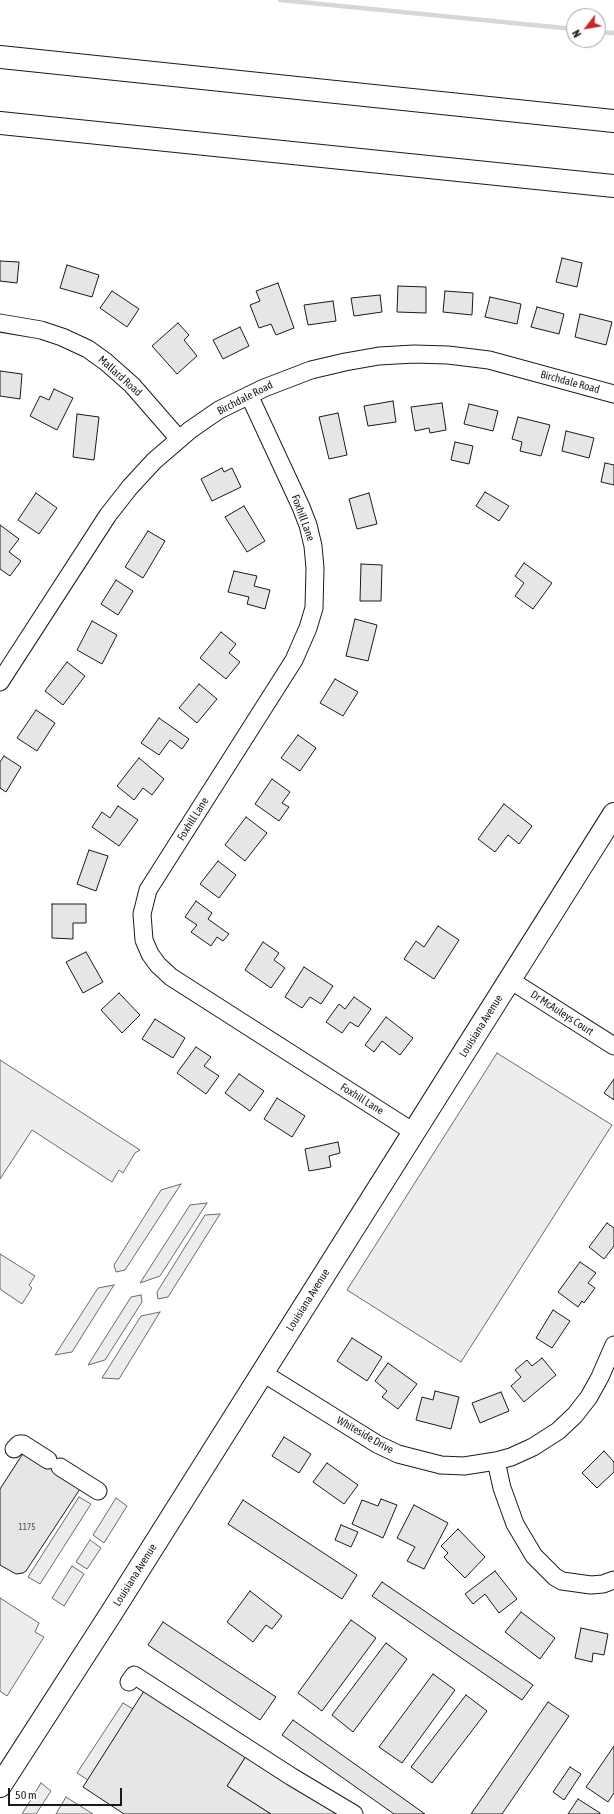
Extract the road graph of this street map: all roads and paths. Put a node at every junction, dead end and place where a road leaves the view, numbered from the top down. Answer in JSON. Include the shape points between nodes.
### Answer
{"nodes":[{"id":1,"x":0,"y":57,"type":"edge"},
{"id":2,"x":614,"y":121,"type":"edge"},
{"id":3,"x":0,"y":123,"type":"edge"},
{"id":4,"x":614,"y":186,"type":"edge"},
{"id":5,"x":0,"y":323,"type":"edge"},
{"id":6,"x":614,"y":394,"type":"edge"},
{"id":7,"x":249,"y":395,"type":"junction"},
{"id":8,"x":179,"y":439,"type":"junction"},
{"id":9,"x":0,"y":682,"type":"edge"},
{"id":10,"x":614,"y":814,"type":"edge"},
{"id":11,"x":510,"y":980,"type":"junction"},
{"id":12,"x":614,"y":1046,"type":"edge"},
{"id":13,"x":415,"y":1133,"type":"junction"},
{"id":14,"x":614,"y":1345,"type":"edge"},
{"id":15,"x":263,"y":1373,"type":"junction"},
{"id":16,"x":14,"y":1449,"type":"dead end"},
{"id":17,"x":496,"y":1461,"type":"junction"},
{"id":18,"x":98,"y":1491,"type":"dead end"},
{"id":19,"x":614,"y":1580,"type":"edge"},
{"id":20,"x":129,"y":1682,"type":"dead end"},
{"id":21,"x":0,"y":1786,"type":"edge"},
{"id":22,"x":354,"y":1814,"type":"edge"}],
"edges":[{"from":1,"to":2,"type":"main road"},
{"from":3,"to":4,"type":"main road"},
{"from":5,"to":8,"type":"street","name":"Mallard Road","via":[[41,330],[88,350],[132,385]]},
{"from":6,"to":7,"type":"street","name":"Birchdale Road","via":[[489,360],[414,354],[366,358],[312,370]]},
{"from":7,"to":8,"type":"street","name":"Birchdale Road","via":[[219,410]]},
{"from":7,"to":13,"type":"street","name":"Foxhill Lane","via":[[308,525],[314,546],[314,608],[294,660],[148,890],[142,914],[144,940],[158,966],[171,977]]},
{"from":8,"to":9,"type":"street","name":"Birchdale Road","via":[[154,461],[108,515]]},
{"from":10,"to":11,"type":"main road","name":"Louisiana Avenue"},
{"from":11,"to":12,"type":"street","name":"Dr McAuleys Court"},
{"from":11,"to":13,"type":"main road","name":"Louisiana Avenue"},
{"from":13,"to":15,"type":"main road","name":"Louisiana Avenue"},
{"from":14,"to":17,"type":"street","name":"Whiteside Drive","via":[[600,1377],[575,1416],[533,1447]]},
{"from":15,"to":17,"type":"street","name":"Whiteside Drive","via":[[377,1444],[398,1454],[441,1465],[464,1466]]},
{"from":15,"to":21,"type":"main road","name":"Louisiana Avenue"},
{"from":16,"to":18,"type":"street","via":[[23,1444]]},
{"from":17,"to":19,"type":"street","via":[[512,1518],[534,1556],[562,1581],[591,1585]]},
{"from":20,"to":22,"type":"street","via":[[134,1675]]}]}
